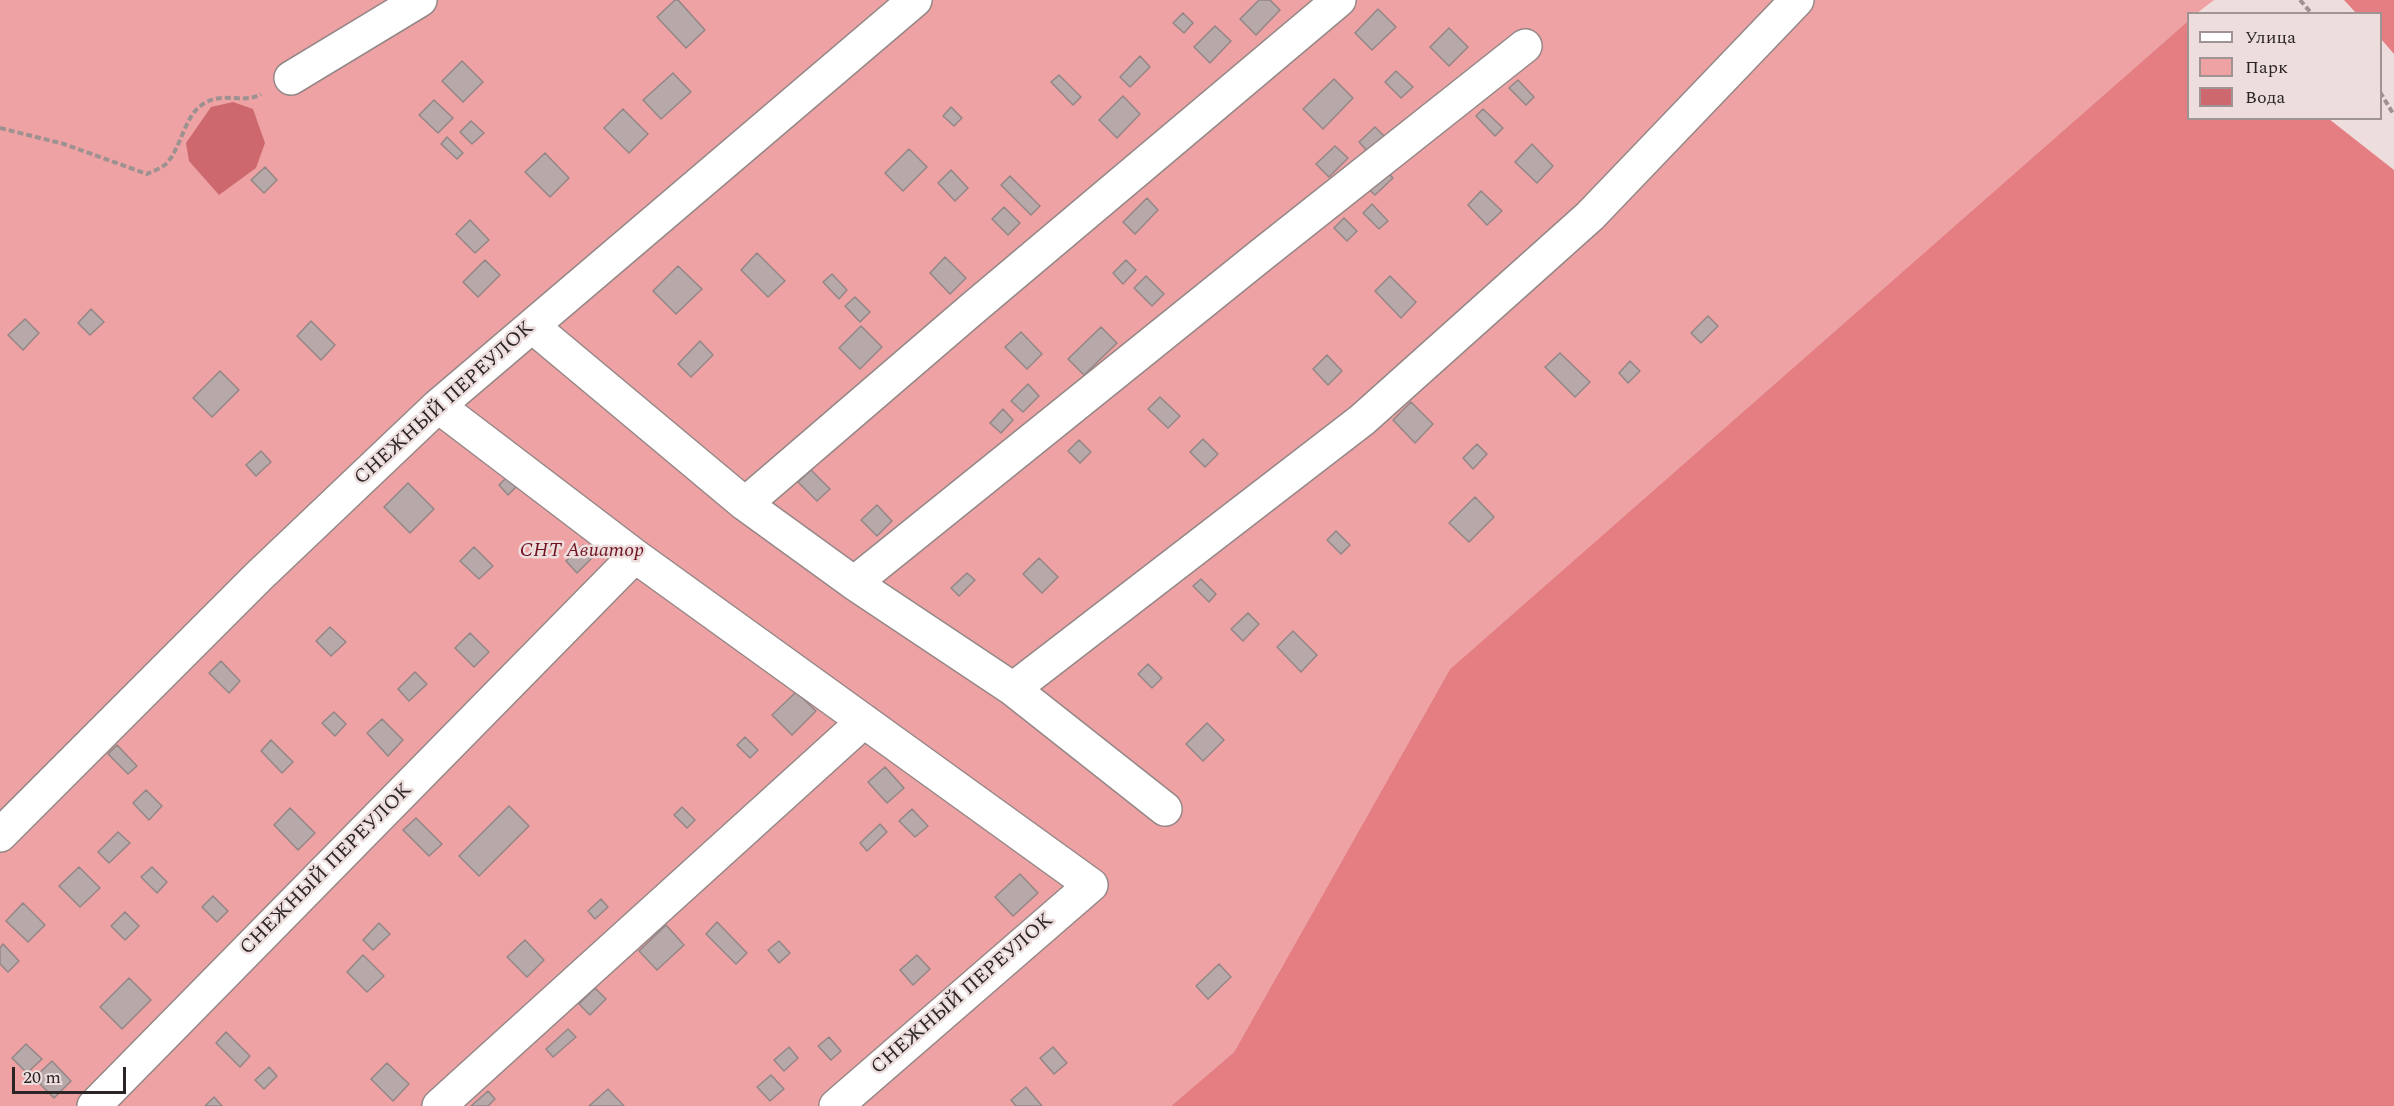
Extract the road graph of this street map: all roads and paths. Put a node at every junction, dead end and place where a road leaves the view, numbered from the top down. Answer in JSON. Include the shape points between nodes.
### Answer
{"nodes":[{"id":1,"x":420,"y":0,"type":"edge"},
{"id":2,"x":915,"y":0,"type":"edge"},
{"id":3,"x":1339,"y":0,"type":"edge"},
{"id":4,"x":1797,"y":0,"type":"edge"},
{"id":5,"x":2300,"y":0,"type":"edge"},
{"id":6,"x":2310,"y":12,"type":"edge"},
{"id":7,"x":1525,"y":46,"type":"dead end"},
{"id":8,"x":291,"y":78,"type":"joint"},
{"id":9,"x":2382,"y":95,"type":"edge"},
{"id":10,"x":2394,"y":115,"type":"edge"},
{"id":11,"x":0,"y":128,"type":"edge"},
{"id":12,"x":532,"y":326,"type":"junction"},
{"id":13,"x":438,"y":406,"type":"junction"},
{"id":14,"x":745,"y":504,"type":"junction"},
{"id":15,"x":635,"y":556,"type":"junction"},
{"id":16,"x":854,"y":583,"type":"junction"},
{"id":17,"x":1013,"y":689,"type":"junction"},
{"id":18,"x":864,"y":722,"type":"junction"},
{"id":19,"x":1165,"y":809,"type":"dead end"},
{"id":20,"x":0,"y":835,"type":"edge"},
{"id":21,"x":94,"y":1106,"type":"edge"},
{"id":22,"x":439,"y":1106,"type":"edge"},
{"id":23,"x":836,"y":1106,"type":"edge"}],
"edges":[{"from":1,"to":8,"type":"street"},
{"from":2,"to":12,"type":"street","name":"СНЕЖНЫЙ ПЕРЕУЛОК"},
{"from":3,"to":14,"type":"street"},
{"from":4,"to":17,"type":"street","via":[[1590,216],[1362,420]]},
{"from":5,"to":6,"type":"path"},
{"from":7,"to":16,"type":"street"},
{"from":8,"to":11,"type":"path","via":[[254,99],[228,96],[211,100],[196,110],[166,164],[147,174],[64,144]]},
{"from":9,"to":10,"type":"path"},
{"from":12,"to":13,"type":"street","name":"СНЕЖНЫЙ ПЕРЕУЛОК"},
{"from":12,"to":14,"type":"street"},
{"from":13,"to":15,"type":"street"},
{"from":13,"to":20,"type":"street","name":"СНЕЖНЫЙ ПЕРЕУЛОК","via":[[259,576]]},
{"from":14,"to":16,"type":"street"},
{"from":15,"to":18,"type":"street"},
{"from":15,"to":21,"type":"street","name":"СНЕЖНЫЙ ПЕРЕУЛОК"},
{"from":16,"to":17,"type":"street"},
{"from":17,"to":19,"type":"street"},
{"from":18,"to":22,"type":"street"},
{"from":18,"to":23,"type":"street","name":"СНЕЖНЫЙ ПЕРЕУЛОК","via":[[1091,885]]}]}
